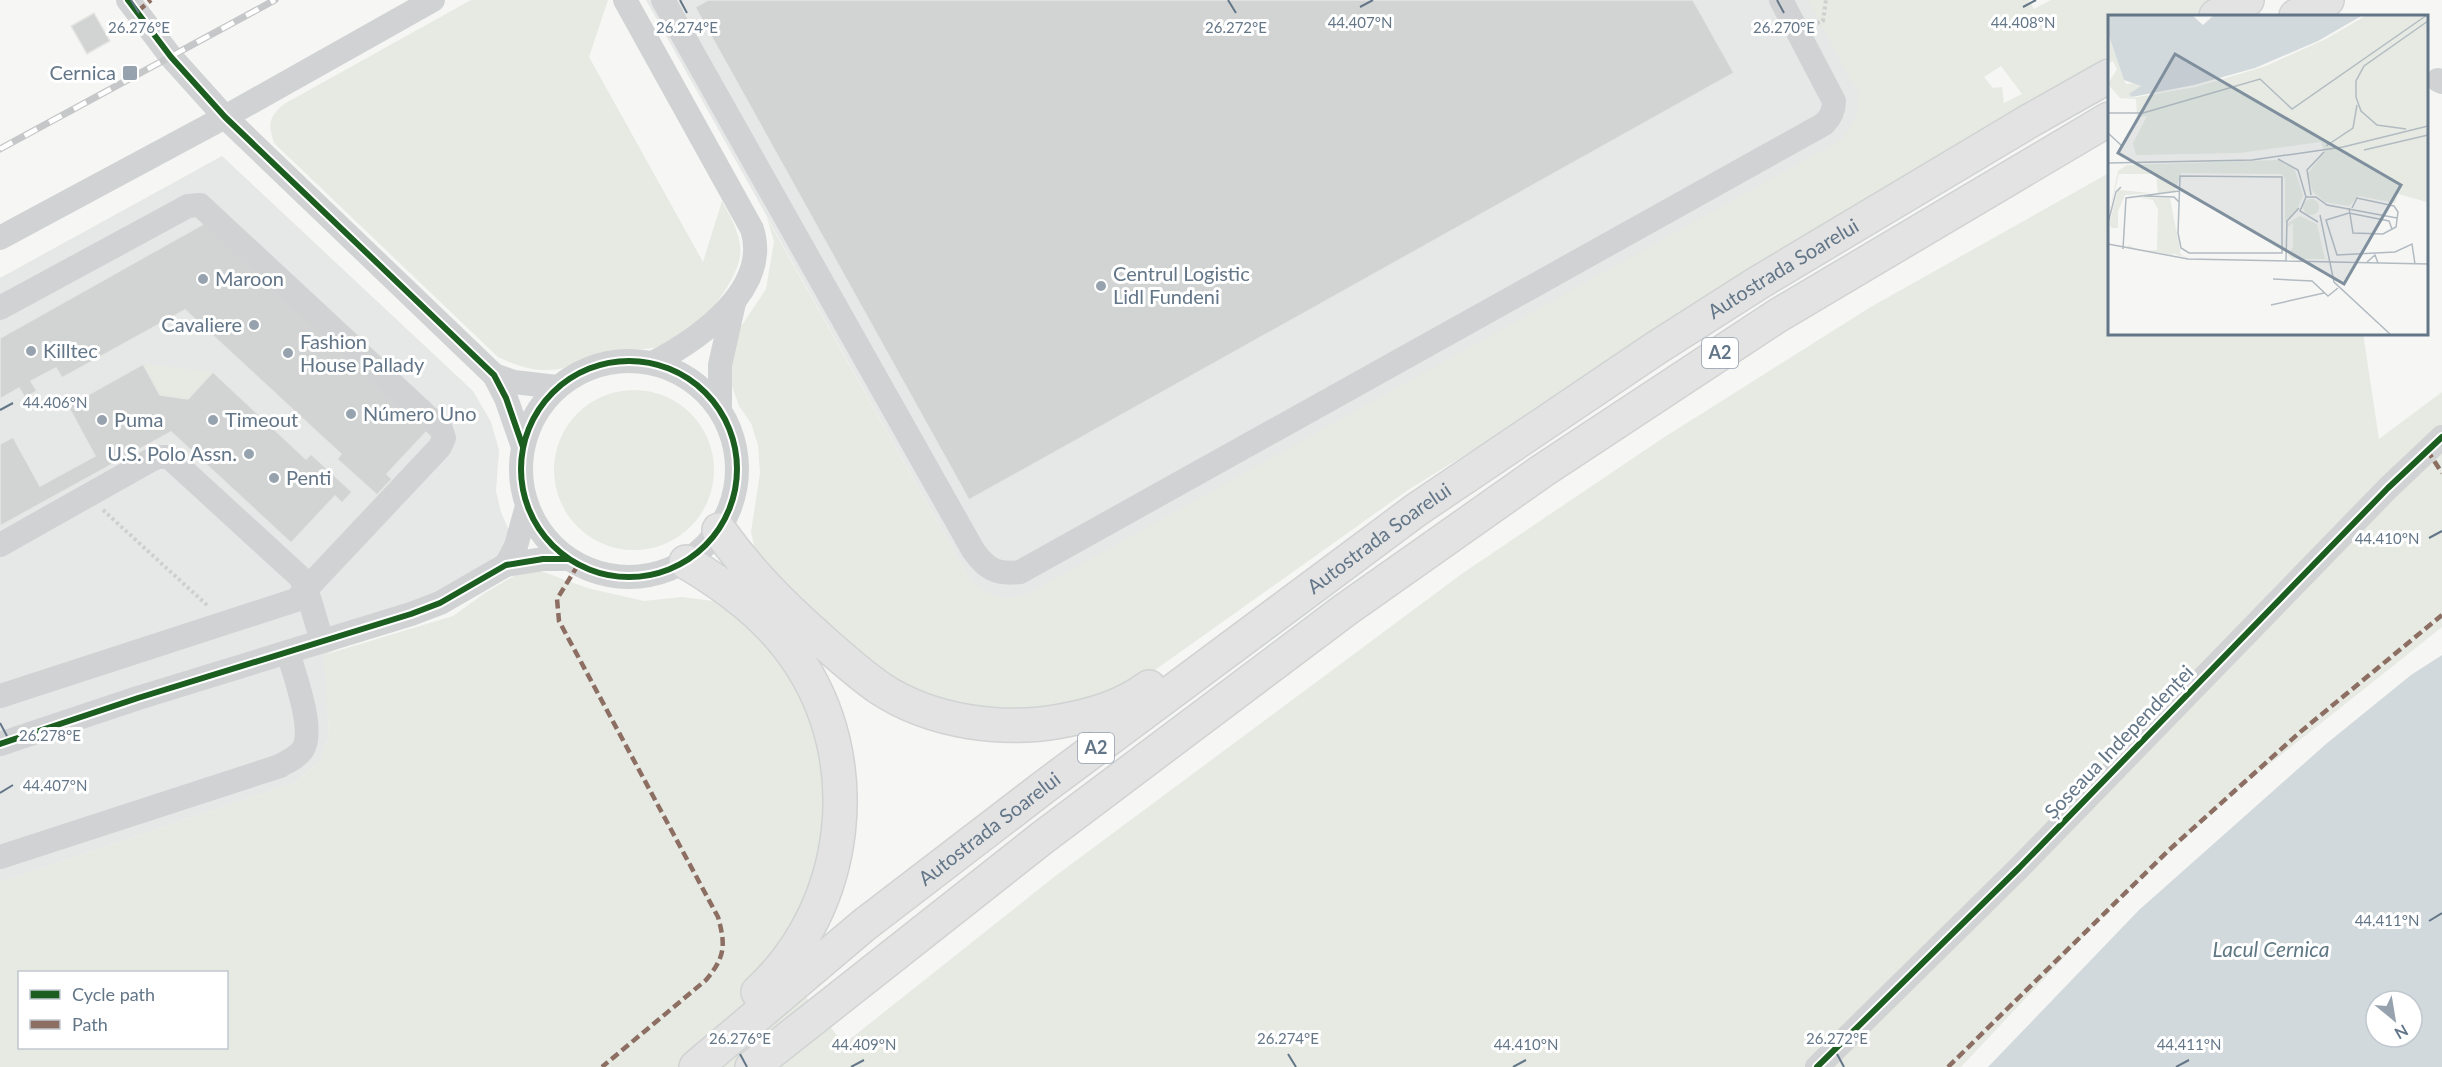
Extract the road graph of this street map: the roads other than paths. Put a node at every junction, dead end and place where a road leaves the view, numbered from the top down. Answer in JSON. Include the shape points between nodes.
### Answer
{"nodes":[{"id":1,"x":128,"y":0,"type":"edge"},
{"id":2,"x":433,"y":0,"type":"edge"},
{"id":3,"x":625,"y":0,"type":"edge"},
{"id":4,"x":663,"y":0,"type":"edge"},
{"id":5,"x":1781,"y":0,"type":"edge"},
{"id":6,"x":2247,"y":0,"type":"edge"},
{"id":7,"x":2327,"y":0,"type":"edge"},
{"id":8,"x":2218,"y":15,"type":"edge"},
{"id":9,"x":2298,"y":15,"type":"edge"},
{"id":10,"x":2108,"y":77,"type":"edge"},
{"id":11,"x":225,"y":117,"type":"junction"},
{"id":12,"x":2108,"y":120,"type":"edge"},
{"id":13,"x":0,"y":238,"type":"edge"},
{"id":14,"x":735,"y":300,"type":"junction"},
{"id":15,"x":0,"y":308,"type":"edge"},
{"id":16,"x":653,"y":363,"type":"junction"},
{"id":17,"x":494,"y":375,"type":"junction"},
{"id":18,"x":557,"y":387,"type":"junction"},
{"id":19,"x":720,"y":408,"type":"junction"},
{"id":20,"x":2442,"y":437,"type":"edge"},
{"id":21,"x":523,"y":447,"type":"junction"},
{"id":22,"x":527,"y":506,"type":"junction"},
{"id":23,"x":719,"y":530,"type":"junction"},
{"id":24,"x":0,"y":545,"type":"edge"},
{"id":25,"x":568,"y":559,"type":"junction"},
{"id":26,"x":686,"y":562,"type":"junction"},
{"id":27,"x":506,"y":565,"type":"junction"},
{"id":28,"x":1329,"y":573,"type":"junction"},
{"id":29,"x":307,"y":591,"type":"junction"},
{"id":30,"x":321,"y":641,"type":"junction"},
{"id":31,"x":288,"y":652,"type":"junction"},
{"id":32,"x":0,"y":696,"type":"edge"},
{"id":33,"x":0,"y":744,"type":"edge"},
{"id":34,"x":0,"y":857,"type":"edge"},
{"id":35,"x":791,"y":1034,"type":"junction"},
{"id":36,"x":684,"y":1067,"type":"edge"},
{"id":37,"x":696,"y":1067,"type":"edge"},
{"id":38,"x":752,"y":1067,"type":"edge"},
{"id":39,"x":767,"y":1067,"type":"edge"},
{"id":40,"x":1817,"y":1067,"type":"edge"}],
"edges":[{"from":1,"to":11,"type":"street","via":[[171,57]]},
{"from":2,"to":11,"type":"street"},
{"from":3,"to":14,"type":"street","via":[[752,229],[757,244],[755,262]]},
{"from":4,"to":5,"type":"street","via":[[973,550],[993,571],[1007,574],[1020,572],[1824,124],[1834,109],[1834,101]]},
{"from":6,"to":8,"type":"highway"},
{"from":7,"to":9,"type":"highway"},
{"from":10,"to":28,"type":"highway","name":"Autostrada Soarelui","number":"A2","via":[[1665,342]]},
{"from":11,"to":13,"type":"street"},
{"from":11,"to":17,"type":"street"},
{"from":12,"to":35,"type":"highway","name":"Autostrada Soarelui","number":"A2","via":[[1777,316],[1542,471],[1345,610],[1042,838]]},
{"from":14,"to":16,"type":"street","via":[[694,339]]},
{"from":14,"to":19,"type":"street","via":[[720,365]]},
{"from":15,"to":29,"type":"street","via":[[188,206],[200,204],[219,221],[444,433],[440,447]]},
{"from":16,"to":18,"type":"street","via":[[602,363]]},
{"from":16,"to":19,"type":"street","via":[[679,372],[702,387]]},
{"from":17,"to":18,"type":"street","via":[[514,382]]},
{"from":17,"to":21,"type":"street"},
{"from":18,"to":21,"type":"street","via":[[535,414]]},
{"from":19,"to":23,"type":"street","via":[[734,437],[738,469],[733,501]]},
{"from":20,"to":40,"type":"street","name":"Șoseaua Independenței","via":[[2019,868]]},
{"from":21,"to":22,"type":"street","via":[[520,466]]},
{"from":22,"to":25,"type":"street","via":[[537,526]]},
{"from":22,"to":27,"type":"street","via":[[516,546]]},
{"from":23,"to":26,"type":"street"},
{"from":23,"to":28,"type":"highway","via":[[765,588],[882,689],[951,718],[993,725],[1044,724],[1092,716],[1133,699],[1280,590]]},
{"from":24,"to":29,"type":"street","via":[[151,460],[169,457],[300,577]]},
{"from":25,"to":26,"type":"street","via":[[605,575],[633,578],[661,573]]},
{"from":25,"to":27,"type":"street"},
{"from":26,"to":36,"type":"highway","via":[[736,594],[796,657],[825,715],[836,753],[841,797],[830,880],[803,938],[776,976],[720,1027]]},
{"from":27,"to":30,"type":"street","via":[[425,609]]},
{"from":28,"to":37,"type":"highway","name":"Autostrada Soarelui","number":"A2","via":[[864,925]]},
{"from":29,"to":30,"type":"street"},
{"from":29,"to":32,"type":"street","via":[[296,600]]},
{"from":30,"to":31,"type":"street"},
{"from":31,"to":33,"type":"street"},
{"from":31,"to":34,"type":"street","via":[[307,730],[298,755],[280,766]]},
{"from":35,"to":38,"type":"highway","name":"Autostrada Soarelui","number":"A2"},
{"from":35,"to":39,"type":"highway"}]}
